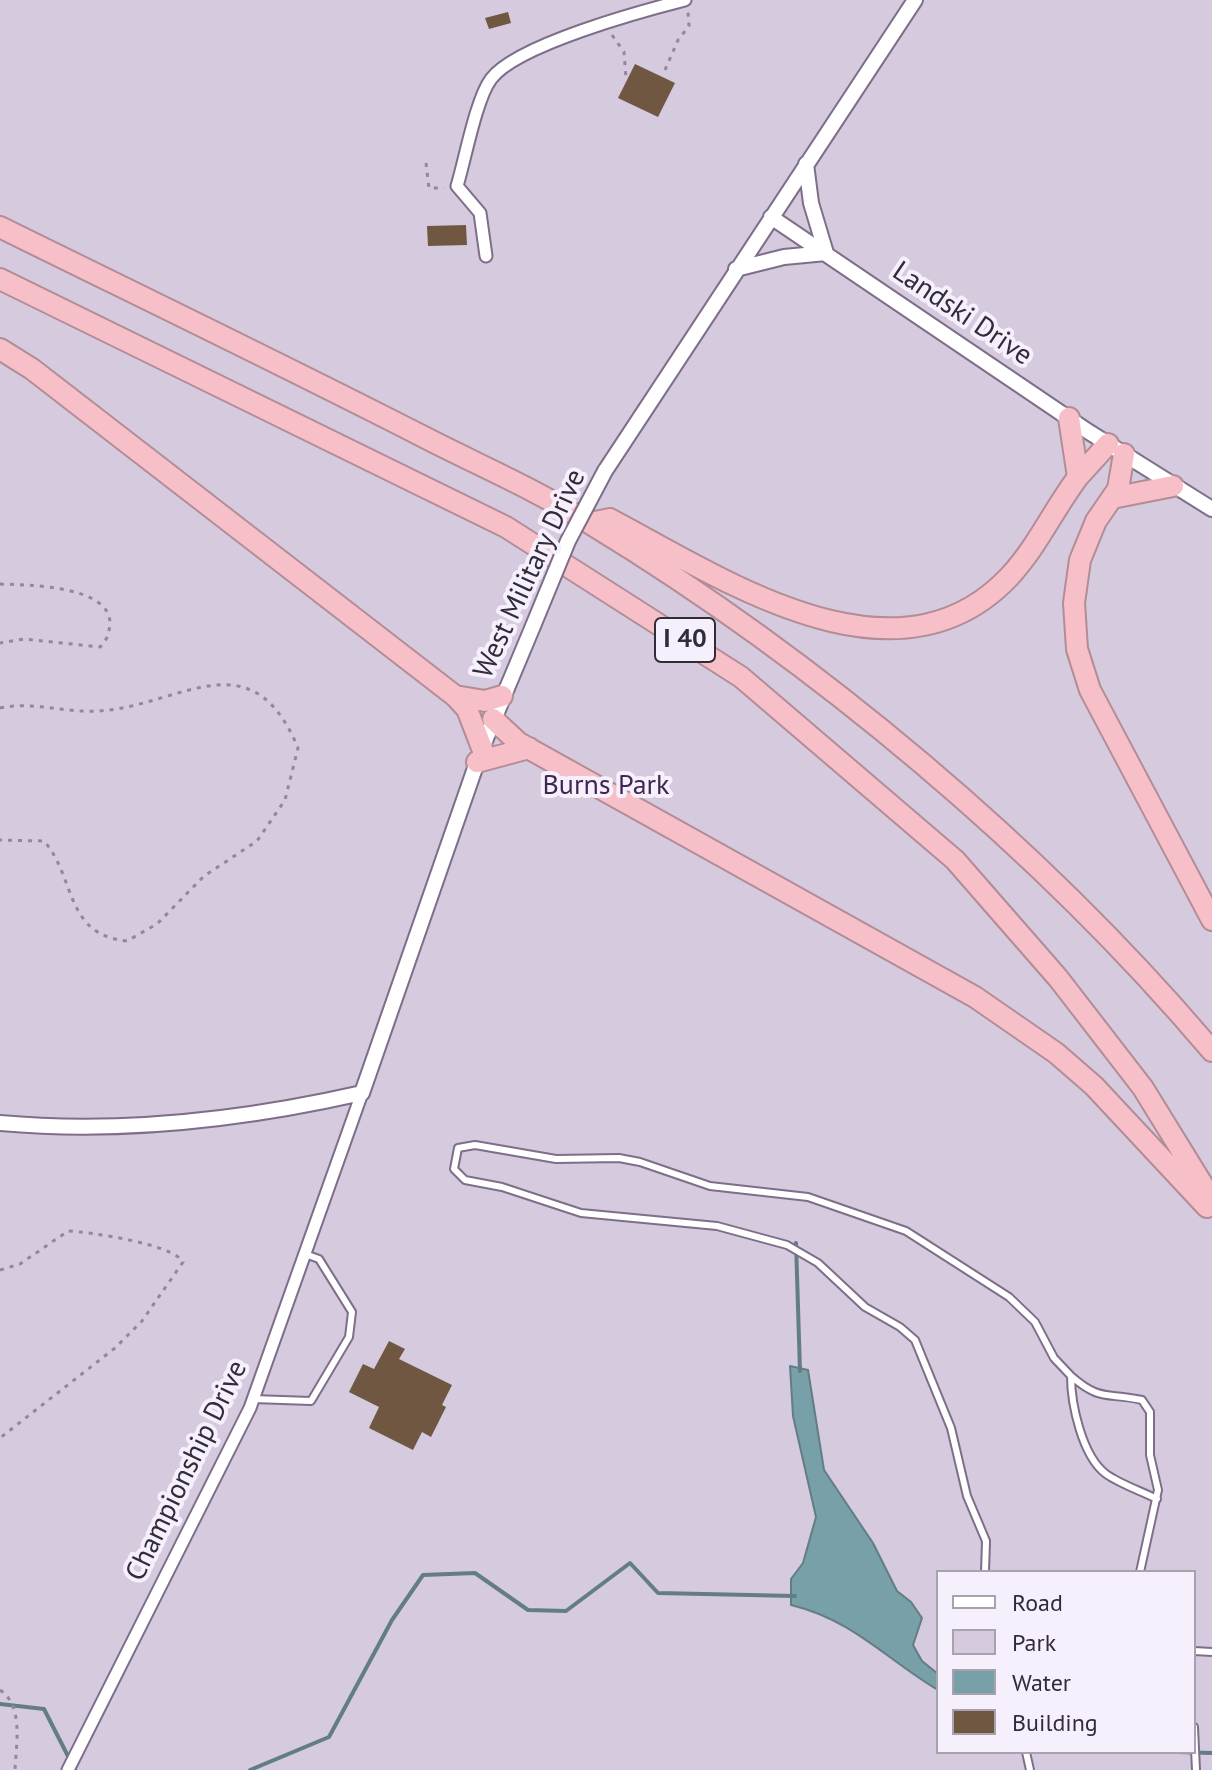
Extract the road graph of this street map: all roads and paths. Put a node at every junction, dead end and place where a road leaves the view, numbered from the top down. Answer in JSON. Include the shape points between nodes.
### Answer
{"nodes":[{"id":1,"x":686,"y":0,"type":"edge"},
{"id":2,"x":915,"y":0,"type":"edge"},
{"id":3,"x":602,"y":22,"type":"junction"},
{"id":4,"x":665,"y":70,"type":"dead end"},
{"id":5,"x":626,"y":78,"type":"dead end"},
{"id":6,"x":426,"y":163,"type":"dead end"},
{"id":7,"x":806,"y":164,"type":"junction"},
{"id":8,"x":457,"y":186,"type":"junction"},
{"id":9,"x":771,"y":217,"type":"junction"},
{"id":10,"x":0,"y":227,"type":"edge"},
{"id":11,"x":826,"y":253,"type":"junction"},
{"id":12,"x":486,"y":256,"type":"dead end"},
{"id":13,"x":736,"y":269,"type":"junction"},
{"id":14,"x":0,"y":279,"type":"edge"},
{"id":15,"x":0,"y":349,"type":"edge"},
{"id":16,"x":1069,"y":418,"type":"junction"},
{"id":17,"x":1116,"y":449,"type":"junction"},
{"id":18,"x":1078,"y":477,"type":"junction"},
{"id":19,"x":1173,"y":486,"type":"junction"},
{"id":20,"x":1112,"y":498,"type":"junction"},
{"id":21,"x":1212,"y":509,"type":"edge"},
{"id":22,"x":590,"y":523,"type":"junction"},
{"id":23,"x":0,"y":584,"type":"edge"},
{"id":24,"x":0,"y":643,"type":"edge"},
{"id":25,"x":455,"y":696,"type":"junction"},
{"id":26,"x":502,"y":696,"type":"junction"},
{"id":27,"x":0,"y":708,"type":"edge"},
{"id":28,"x":493,"y":719,"type":"junction"},
{"id":29,"x":529,"y":748,"type":"junction"},
{"id":30,"x":479,"y":755,"type":"junction"},
{"id":31,"x":0,"y":840,"type":"edge"},
{"id":32,"x":1212,"y":920,"type":"edge"},
{"id":33,"x":1212,"y":1051,"type":"edge"},
{"id":34,"x":362,"y":1093,"type":"junction"},
{"id":35,"x":0,"y":1123,"type":"edge"},
{"id":36,"x":1212,"y":1200,"type":"edge"},
{"id":37,"x":1212,"y":1212,"type":"edge"},
{"id":38,"x":305,"y":1254,"type":"junction"},
{"id":39,"x":0,"y":1270,"type":"edge"},
{"id":40,"x":1071,"y":1376,"type":"junction"},
{"id":41,"x":253,"y":1399,"type":"junction"},
{"id":42,"x":0,"y":1438,"type":"edge"},
{"id":43,"x":1157,"y":1499,"type":"junction"},
{"id":44,"x":985,"y":1570,"type":"edge"},
{"id":45,"x":1140,"y":1570,"type":"edge"},
{"id":46,"x":0,"y":1690,"type":"edge"},
{"id":47,"x":15,"y":1770,"type":"edge"},
{"id":48,"x":68,"y":1770,"type":"edge"}],
"edges":[{"from":1,"to":3,"type":"street"},
{"from":1,"to":4,"type":"path","via":[[689,26]]},
{"from":2,"to":7,"type":"street","name":"West Military Drive"},
{"from":3,"to":5,"type":"path","via":[[624,52]]},
{"from":3,"to":8,"type":"street","via":[[509,63],[490,80]]},
{"from":6,"to":8,"type":"path","via":[[429,188]]},
{"from":7,"to":9,"type":"street","name":"West Military Drive"},
{"from":7,"to":11,"type":"street"},
{"from":8,"to":12,"type":"street","via":[[480,213]]},
{"from":9,"to":11,"type":"street","name":"Landski Drive"},
{"from":9,"to":13,"type":"street","name":"West Military Drive"},
{"from":10,"to":22,"type":"highway","number":"I 40"},
{"from":11,"to":13,"type":"street"},
{"from":11,"to":16,"type":"street","name":"Landski Drive"},
{"from":13,"to":26,"type":"street","name":"West Military Drive","bridge":true,"via":[[605,471],[568,541]]},
{"from":14,"to":36,"type":"highway","number":"I 40","via":[[506,527],[741,677],[955,860],[1058,978],[1143,1088]]},
{"from":15,"to":25,"type":"highway"},
{"from":16,"to":17,"type":"street","name":"Landski Drive"},
{"from":16,"to":18,"type":"highway"},
{"from":17,"to":18,"type":"highway"},
{"from":17,"to":19,"type":"street","name":"Landski Drive"},
{"from":17,"to":20,"type":"highway","via":[[1120,481]]},
{"from":18,"to":22,"type":"highway","via":[[1024,559],[998,587],[954,615],[911,627],[830,621],[747,592],[610,519]]},
{"from":19,"to":20,"type":"highway"},
{"from":19,"to":21,"type":"street","name":"Landski Drive"},
{"from":20,"to":32,"type":"highway","via":[[1080,560],[1074,603],[1077,649],[1090,690]]},
{"from":22,"to":33,"type":"highway","number":"I 40","via":[[776,650],[917,761],[1084,911]]},
{"from":23,"to":24,"type":"path","via":[[79,593],[107,611],[110,621],[100,647],[24,639]]},
{"from":25,"to":26,"type":"highway","via":[[485,701]]},
{"from":25,"to":30,"type":"highway","via":[[467,709]]},
{"from":26,"to":28,"type":"street","name":"West Military Drive"},
{"from":27,"to":31,"type":"path","via":[[23,704],[97,711],[216,684],[268,701],[298,748],[285,800],[257,841],[204,876],[157,924],[127,941],[96,933],[77,910],[44,841]]},
{"from":28,"to":29,"type":"highway"},
{"from":28,"to":30,"type":"street","name":"West Military Drive"},
{"from":29,"to":30,"type":"highway"},
{"from":29,"to":37,"type":"highway","via":[[1024,1029],[1094,1086]]},
{"from":30,"to":34,"type":"street","name":"West Military Drive"},
{"from":34,"to":35,"type":"street","via":[[227,1120],[88,1126]]},
{"from":34,"to":38,"type":"street","name":"Championship Drive"},
{"from":38,"to":41,"type":"street","name":"Championship Drive"},
{"from":38,"to":41,"type":"lane","via":[[319,1259],[352,1312],[349,1337],[311,1401]]},
{"from":39,"to":42,"type":"path","via":[[20,1264],[68,1231],[145,1244],[176,1254],[183,1262],[142,1321],[115,1348]]},
{"from":40,"to":43,"type":"lane","via":[[1074,1405],[1099,1467]]},
{"from":40,"to":43,"type":"lane","via":[[1095,1395],[1132,1398],[1147,1405]]},
{"from":40,"to":44,"type":"lane","via":[[1054,1358],[1035,1322],[1009,1297],[894,1227],[808,1197],[710,1186],[659,1166],[619,1158],[556,1159],[465,1145],[454,1156],[454,1169],[465,1180],[581,1213],[717,1226],[804,1252],[865,1307],[915,1340],[951,1428],[967,1496],[986,1541]]},
{"from":41,"to":48,"type":"street","name":"Championship Drive"},
{"from":43,"to":45,"type":"lane"},
{"from":46,"to":47,"type":"path","via":[[9,1696],[16,1716]]}]}
